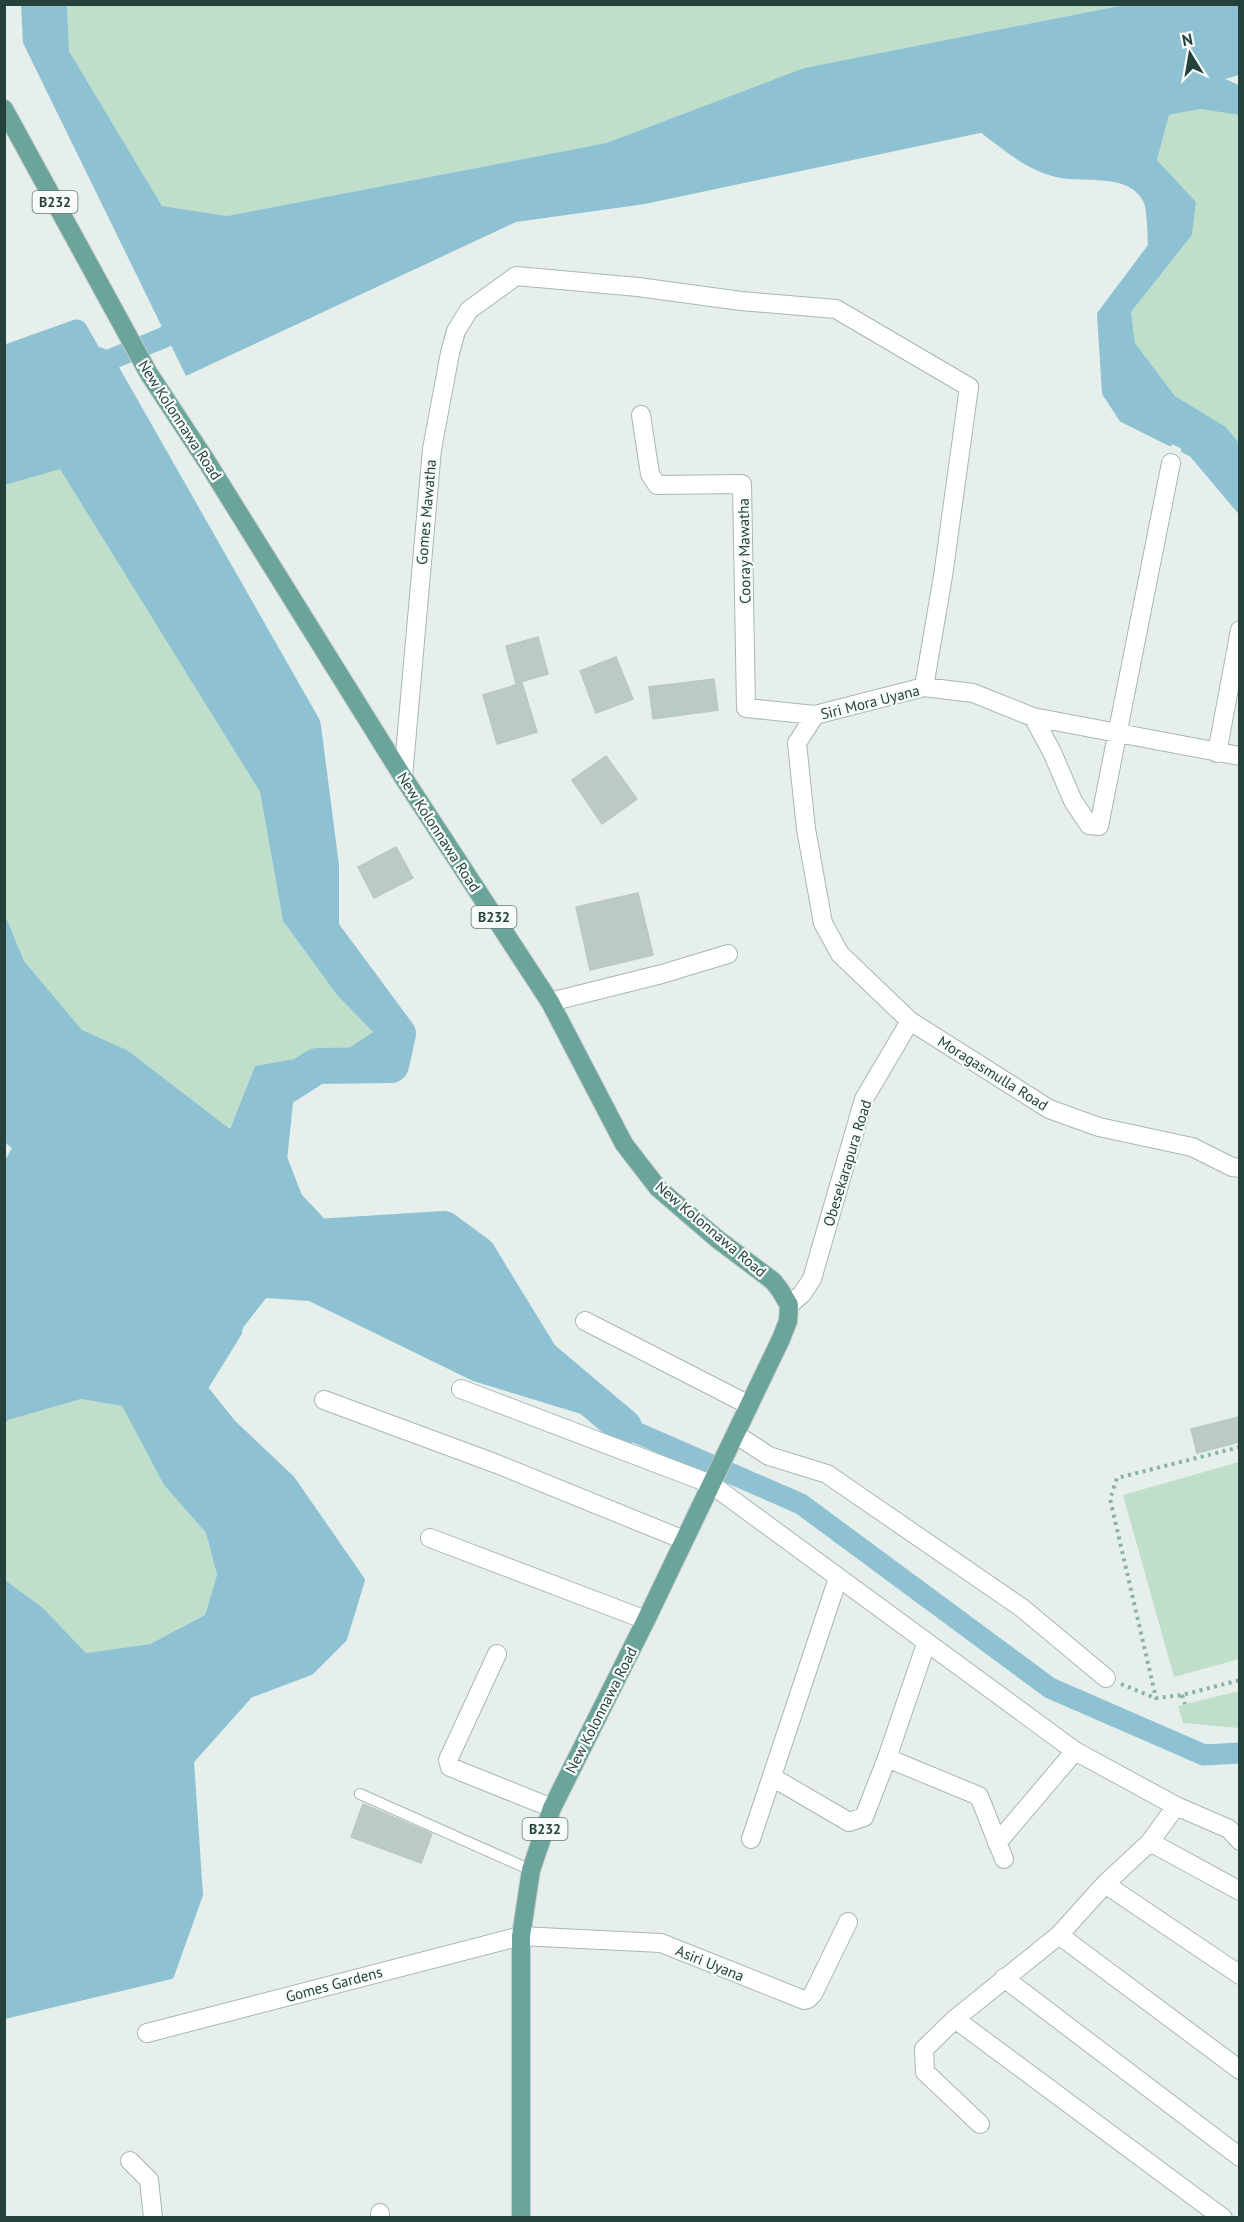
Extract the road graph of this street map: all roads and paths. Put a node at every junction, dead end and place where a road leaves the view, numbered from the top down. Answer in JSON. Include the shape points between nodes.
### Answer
{"nodes":[{"id":1,"x":4,"y":109,"type":"edge"},
{"id":2,"x":641,"y":415,"type":"dead end"},
{"id":3,"x":1171,"y":463,"type":"dead end"},
{"id":4,"x":1239,"y":630,"type":"edge"},
{"id":5,"x":924,"y":687,"type":"junction"},
{"id":6,"x":814,"y":715,"type":"junction"},
{"id":7,"x":1033,"y":717,"type":"junction"},
{"id":8,"x":1118,"y":732,"type":"junction"},
{"id":9,"x":1217,"y":753,"type":"junction"},
{"id":10,"x":1239,"y":756,"type":"edge"},
{"id":11,"x":403,"y":777,"type":"junction"},
{"id":12,"x":823,"y":922,"type":"joint"},
{"id":13,"x":728,"y":954,"type":"dead end"},
{"id":14,"x":550,"y":1002,"type":"junction"},
{"id":15,"x":910,"y":1021,"type":"junction"},
{"id":16,"x":1239,"y":1168,"type":"edge"},
{"id":17,"x":789,"y":1305,"type":"junction"},
{"id":18,"x":585,"y":1321,"type":"dead end"},
{"id":19,"x":461,"y":1389,"type":"dead end"},
{"id":20,"x":324,"y":1400,"type":"dead end"},
{"id":21,"x":749,"y":1405,"type":"junction"},
{"id":22,"x":733,"y":1437,"type":"junction"},
{"id":23,"x":1239,"y":1447,"type":"edge"},
{"id":24,"x":713,"y":1480,"type":"junction"},
{"id":25,"x":429,"y":1539,"type":"dead end"},
{"id":26,"x":684,"y":1540,"type":"junction"},
{"id":27,"x":838,"y":1578,"type":"junction"},
{"id":28,"x":646,"y":1620,"type":"junction"},
{"id":29,"x":927,"y":1644,"type":"junction"},
{"id":30,"x":497,"y":1654,"type":"dead end"},
{"id":31,"x":1106,"y":1678,"type":"joint"},
{"id":32,"x":1239,"y":1680,"type":"edge"},
{"id":33,"x":1182,"y":1695,"type":"junction"},
{"id":34,"x":1156,"y":1698,"type":"junction"},
{"id":35,"x":1185,"y":1704,"type":"dead end"},
{"id":36,"x":1075,"y":1751,"type":"junction"},
{"id":37,"x":887,"y":1758,"type":"junction"},
{"id":38,"x":772,"y":1777,"type":"junction"},
{"id":39,"x":360,"y":1794,"type":"dead end"},
{"id":40,"x":1176,"y":1806,"type":"junction"},
{"id":41,"x":552,"y":1808,"type":"junction"},
{"id":42,"x":751,"y":1839,"type":"dead end"},
{"id":43,"x":1239,"y":1841,"type":"edge"},
{"id":44,"x":1150,"y":1842,"type":"junction"},
{"id":45,"x":531,"y":1870,"type":"junction"},
{"id":46,"x":1105,"y":1884,"type":"junction"},
{"id":47,"x":1239,"y":1891,"type":"edge"},
{"id":48,"x":848,"y":1922,"type":"dead end"},
{"id":49,"x":1059,"y":1935,"type":"junction"},
{"id":50,"x":520,"y":1936,"type":"junction"},
{"id":51,"x":1239,"y":1976,"type":"edge"},
{"id":52,"x":1004,"y":1978,"type":"junction"},
{"id":53,"x":955,"y":2019,"type":"junction"},
{"id":54,"x":147,"y":2033,"type":"dead end"},
{"id":55,"x":1239,"y":2070,"type":"edge"},
{"id":56,"x":980,"y":2124,"type":"dead end"},
{"id":57,"x":1239,"y":2157,"type":"edge"},
{"id":58,"x":130,"y":2161,"type":"dead end"},
{"id":59,"x":153,"y":2217,"type":"edge"},
{"id":60,"x":521,"y":2217,"type":"edge"},
{"id":61,"x":1223,"y":2217,"type":"edge"}],
"edges":[{"from":1,"to":11,"type":"main road","name":"New Kolonnawa Road","number":"B232","via":[[149,375]]},
{"from":2,"to":6,"type":"street","name":"Cooray Mawatha","via":[[650,474],[657,485],[742,484],[746,708]]},
{"from":3,"to":8,"type":"street"},
{"from":4,"to":9,"type":"street"},
{"from":5,"to":6,"type":"street","name":"Siri Mora Uyana"},
{"from":5,"to":7,"type":"street","name":"Siri Mora Uyana","via":[[973,693]]},
{"from":5,"to":11,"type":"street","name":"Gomes Mawatha","via":[[969,387],[836,309],[516,276],[469,310],[456,331],[450,353],[432,449]]},
{"from":6,"to":12,"type":"street","name":"Siri Mora Uyana","via":[[796,743]]},
{"from":7,"to":8,"type":"street","name":"Siri Mora Uyana"},
{"from":7,"to":8,"type":"street","via":[[1073,801],[1089,825],[1099,826]]},
{"from":8,"to":9,"type":"street","name":"Siri Mora Uyana"},
{"from":9,"to":10,"type":"street","name":"Siri Mora Uyana"},
{"from":11,"to":14,"type":"main road","name":"New Kolonnawa Road","number":"B232"},
{"from":12,"to":15,"type":"street","name":"Moragasmulla Road","via":[[840,954]]},
{"from":13,"to":14,"type":"street"},
{"from":14,"to":17,"type":"main road","name":"New Kolonnawa Road","number":"B232","via":[[624,1144],[658,1188],[773,1281]]},
{"from":15,"to":16,"type":"street","name":"Moragasmulla Road","via":[[1049,1109],[1099,1127],[1192,1147]]},
{"from":15,"to":17,"type":"street","name":"Obesekarapura Road","via":[[864,1099],[813,1279]]},
{"from":17,"to":21,"type":"main road","name":"New Kolonnawa Road","number":"B232","via":[[781,1339]]},
{"from":18,"to":21,"type":"street"},
{"from":19,"to":24,"type":"street"},
{"from":20,"to":26,"type":"street"},
{"from":21,"to":22,"type":"main road","name":"New Kolonnawa Road","number":"B232"},
{"from":22,"to":24,"type":"main road","name":"New Kolonnawa Road","number":"B232"},
{"from":22,"to":31,"type":"street","via":[[769,1456],[827,1474],[1022,1608]]},
{"from":23,"to":34,"type":"path","via":[[1117,1478],[1110,1499]]},
{"from":24,"to":26,"type":"main road","name":"New Kolonnawa Road","number":"B232"},
{"from":24,"to":27,"type":"street"},
{"from":25,"to":28,"type":"street"},
{"from":26,"to":28,"type":"main road","name":"New Kolonnawa Road","number":"B232"},
{"from":27,"to":29,"type":"street"},
{"from":27,"to":38,"type":"street"},
{"from":28,"to":41,"type":"main road","name":"New Kolonnawa Road","number":"B232"},
{"from":29,"to":36,"type":"street"},
{"from":29,"to":37,"type":"street"},
{"from":30,"to":41,"type":"street","via":[[448,1760],[450,1767]]},
{"from":31,"to":34,"type":"path"},
{"from":32,"to":33,"type":"path"},
{"from":33,"to":34,"type":"path"},
{"from":33,"to":35,"type":"path"},
{"from":36,"to":37,"type":"street","via":[[1001,1851],[979,1796]]},
{"from":36,"to":40,"type":"street"},
{"from":37,"to":38,"type":"street","via":[[864,1817],[849,1822]]},
{"from":38,"to":42,"type":"street"},
{"from":39,"to":45,"type":"lane"},
{"from":40,"to":43,"type":"street","via":[[1229,1829]]},
{"from":40,"to":44,"type":"street"},
{"from":41,"to":45,"type":"main road","name":"New Kolonnawa Road","number":"B232"},
{"from":44,"to":46,"type":"street"},
{"from":44,"to":47,"type":"street"},
{"from":45,"to":50,"type":"main road","name":"New Kolonnawa Road","number":"B232"},
{"from":46,"to":49,"type":"street"},
{"from":46,"to":51,"type":"street"},
{"from":48,"to":50,"type":"street","name":"Asiri Uyana","via":[[813,1994],[804,2000],[661,1943]]},
{"from":49,"to":52,"type":"street"},
{"from":49,"to":55,"type":"street"},
{"from":50,"to":54,"type":"street","name":"Gomes Gardens"},
{"from":50,"to":60,"type":"main road","name":"New Kolonnawa Road","number":"B232"},
{"from":52,"to":53,"type":"street"},
{"from":52,"to":57,"type":"street"},
{"from":53,"to":56,"type":"street","via":[[924,2049],[925,2072]]},
{"from":53,"to":61,"type":"street"},
{"from":58,"to":59,"type":"street","via":[[149,2180]]}]}
